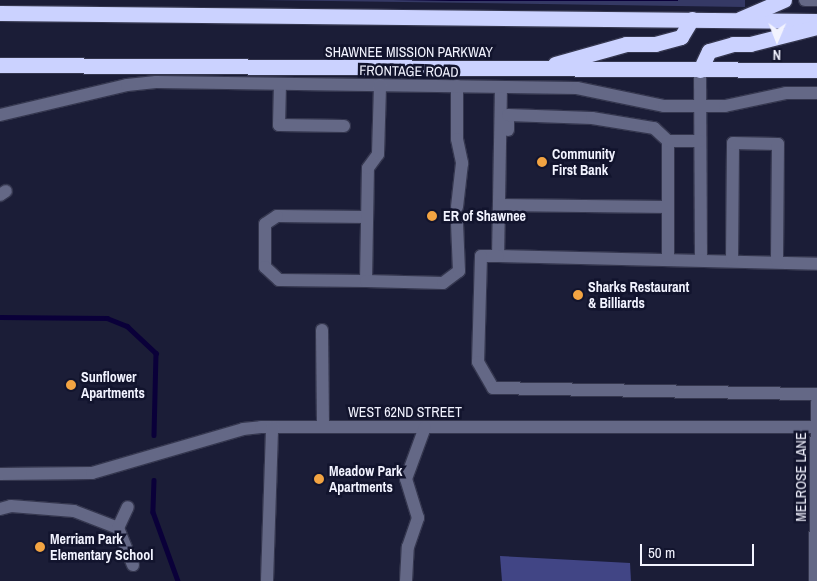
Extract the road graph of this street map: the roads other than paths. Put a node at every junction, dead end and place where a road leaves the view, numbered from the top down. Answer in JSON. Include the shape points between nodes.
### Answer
{"nodes":[{"id":1,"x":784,"y":0,"type":"edge"},
{"id":2,"x":805,"y":0,"type":"edge"},
{"id":3,"x":817,"y":0,"type":"edge"},
{"id":4,"x":0,"y":13,"type":"edge"},
{"id":5,"x":692,"y":19,"type":"junction"},
{"id":6,"x":740,"y":19,"type":"junction"},
{"id":7,"x":817,"y":21,"type":"edge"},
{"id":8,"x":817,"y":27,"type":"edge"},
{"id":9,"x":0,"y":65,"type":"edge"},
{"id":10,"x":536,"y":69,"type":"junction"},
{"id":11,"x":700,"y":70,"type":"junction"},
{"id":12,"x":817,"y":70,"type":"edge"},
{"id":13,"x":280,"y":84,"type":"junction"},
{"id":14,"x":380,"y":85,"type":"junction"},
{"id":15,"x":457,"y":86,"type":"junction"},
{"id":16,"x":501,"y":87,"type":"junction"},
{"id":17,"x":817,"y":93,"type":"edge"},
{"id":18,"x":700,"y":106,"type":"junction"},
{"id":19,"x":0,"y":115,"type":"edge"},
{"id":20,"x":344,"y":126,"type":"dead end"},
{"id":21,"x":668,"y":141,"type":"junction"},
{"id":22,"x":700,"y":141,"type":"junction"},
{"id":23,"x":502,"y":205,"type":"junction"},
{"id":24,"x":457,"y":207,"type":"dead end"},
{"id":25,"x":668,"y":207,"type":"junction"},
{"id":26,"x":367,"y":217,"type":"junction"},
{"id":27,"x":457,"y":224,"type":"dead end"},
{"id":28,"x":498,"y":256,"type":"junction"},
{"id":29,"x":668,"y":259,"type":"junction"},
{"id":30,"x":701,"y":260,"type":"junction"},
{"id":31,"x":732,"y":260,"type":"junction"},
{"id":32,"x":777,"y":261,"type":"junction"},
{"id":33,"x":817,"y":264,"type":"edge"},
{"id":34,"x":366,"y":281,"type":"junction"},
{"id":35,"x":322,"y":330,"type":"dead end"},
{"id":36,"x":817,"y":394,"type":"edge"},
{"id":37,"x":817,"y":402,"type":"edge"},
{"id":38,"x":272,"y":427,"type":"junction"},
{"id":39,"x":323,"y":427,"type":"junction"},
{"id":40,"x":425,"y":427,"type":"junction"},
{"id":41,"x":817,"y":427,"type":"edge"},
{"id":42,"x":0,"y":474,"type":"edge"},
{"id":43,"x":817,"y":488,"type":"edge"},
{"id":44,"x":128,"y":507,"type":"dead end"},
{"id":45,"x":0,"y":509,"type":"edge"},
{"id":46,"x":118,"y":528,"type":"junction"},
{"id":47,"x":133,"y":565,"type":"dead end"},
{"id":48,"x":267,"y":581,"type":"edge"},
{"id":49,"x":406,"y":581,"type":"edge"},
{"id":50,"x":815,"y":581,"type":"edge"}],
"edges":[{"from":1,"to":6,"type":"highway"},
{"from":2,"to":3,"type":"street"},
{"from":4,"to":5,"type":"highway"},
{"from":5,"to":6,"type":"highway"},
{"from":5,"to":10,"type":"highway","via":[[681,37],[655,44],[626,44]]},
{"from":6,"to":7,"type":"highway"},
{"from":8,"to":11,"type":"highway","via":[[709,51]]},
{"from":9,"to":10,"type":"highway","name":"SHAWNEE MISSION PARKWAY"},
{"from":10,"to":11,"type":"highway","name":"SHAWNEE MISSION PARKWAY"},
{"from":11,"to":12,"type":"highway","name":"SHAWNEE MISSION PARKWAY"},
{"from":11,"to":18,"type":"street"},
{"from":13,"to":14,"type":"street","name":"FRONTAGE ROAD"},
{"from":13,"to":19,"type":"street","name":"FRONTAGE ROAD","via":[[127,85]]},
{"from":13,"to":20,"type":"street","via":[[279,125]]},
{"from":14,"to":15,"type":"street","name":"FRONTAGE ROAD"},
{"from":14,"to":26,"type":"street","via":[[378,154],[368,168]]},
{"from":15,"to":16,"type":"street","name":"FRONTAGE ROAD"},
{"from":15,"to":24,"type":"street","via":[[457,139],[462,163]]},
{"from":16,"to":18,"type":"street","name":"FRONTAGE ROAD","via":[[577,88],[641,103]]},
{"from":16,"to":23,"type":"street"},
{"from":17,"to":18,"type":"street","name":"FRONTAGE ROAD","via":[[786,93],[751,103]]},
{"from":18,"to":22,"type":"street"},
{"from":21,"to":22,"type":"street"},
{"from":21,"to":23,"type":"street","via":[[654,128],[592,118],[508,115]]},
{"from":21,"to":25,"type":"street"},
{"from":22,"to":30,"type":"street"},
{"from":23,"to":25,"type":"street"},
{"from":23,"to":28,"type":"street"},
{"from":25,"to":29,"type":"street"},
{"from":26,"to":34,"type":"street"},
{"from":26,"to":34,"type":"street","via":[[277,216],[265,224],[264,267],[279,280]]},
{"from":27,"to":34,"type":"street","via":[[459,271],[444,283]]},
{"from":28,"to":29,"type":"street"},
{"from":28,"to":36,"type":"street","via":[[481,256],[478,362],[492,388]]},
{"from":29,"to":30,"type":"street"},
{"from":30,"to":31,"type":"street"},
{"from":31,"to":32,"type":"street"},
{"from":31,"to":32,"type":"street","via":[[733,144],[778,144]]},
{"from":32,"to":33,"type":"street"},
{"from":35,"to":39,"type":"street"},
{"from":37,"to":41,"type":"street","name":"MELROSE LANE"},
{"from":38,"to":39,"type":"street","name":"WEST 62ND STREET"},
{"from":38,"to":42,"type":"street","name":"WEST 62ND STREET","via":[[243,429],[92,473]]},
{"from":38,"to":48,"type":"street"},
{"from":39,"to":40,"type":"street","name":"WEST 62ND STREET"},
{"from":40,"to":41,"type":"street","name":"WEST 62ND STREET"},
{"from":40,"to":49,"type":"street","via":[[406,479],[418,518],[408,547]]},
{"from":41,"to":43,"type":"street","name":"MELROSE LANE"},
{"from":43,"to":50,"type":"street","name":"MELROSE LANE"},
{"from":44,"to":46,"type":"street"},
{"from":45,"to":46,"type":"street","via":[[11,506],[74,510]]},
{"from":46,"to":47,"type":"street"}]}
